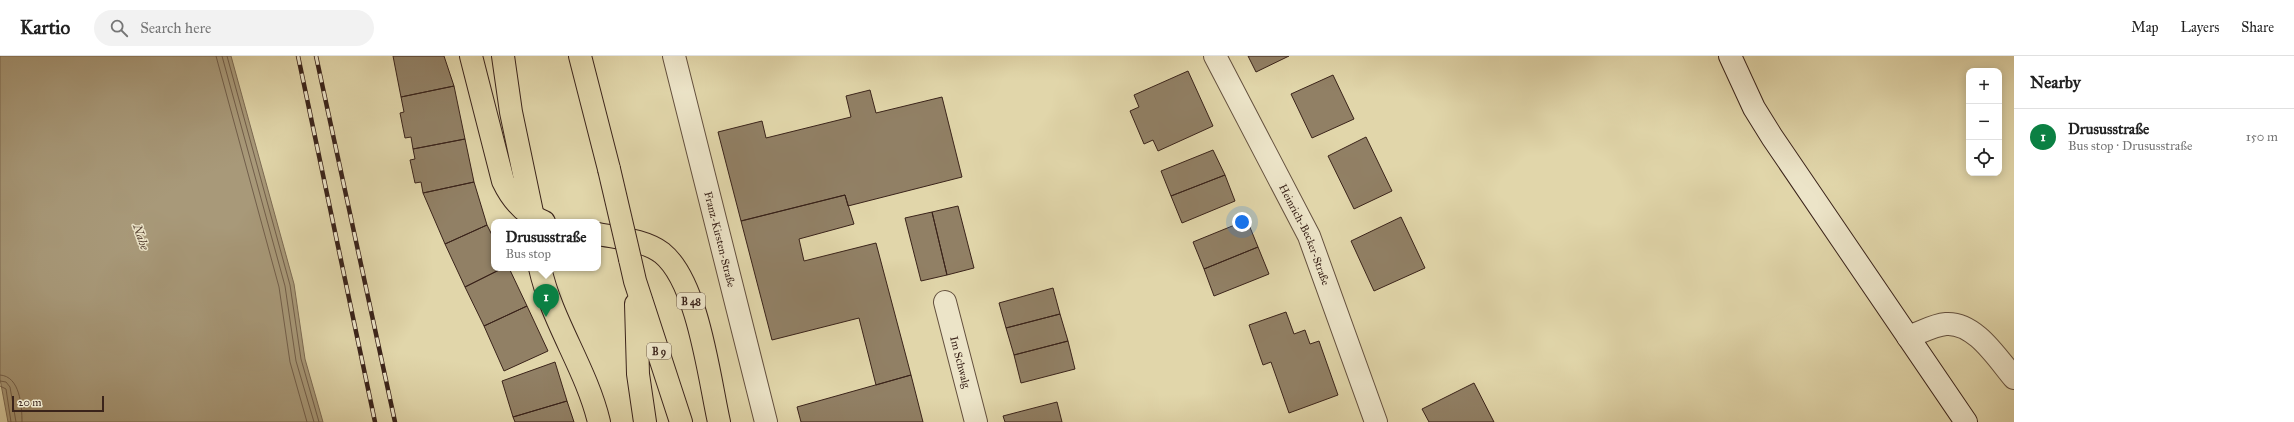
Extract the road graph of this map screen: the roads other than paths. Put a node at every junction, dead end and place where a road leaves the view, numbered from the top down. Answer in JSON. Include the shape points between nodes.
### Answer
{"nodes":[{"id":1,"x":471,"y":56,"type":"edge"},
{"id":2,"x":503,"y":56,"type":"edge"},
{"id":3,"x":580,"y":56,"type":"edge"},
{"id":4,"x":674,"y":56,"type":"edge"},
{"id":5,"x":1215,"y":56,"type":"edge"},
{"id":6,"x":1730,"y":56,"type":"edge"},
{"id":7,"x":536,"y":219,"type":"edge"},
{"id":8,"x":537,"y":219,"type":"edge"},
{"id":9,"x":601,"y":235,"type":"edge"},
{"id":10,"x":541,"y":271,"type":"edge"},
{"id":11,"x":635,"y":281,"type":"junction"},
{"id":12,"x":945,"y":302,"type":"dead end"},
{"id":13,"x":1908,"y":337,"type":"junction"},
{"id":14,"x":2014,"y":378,"type":"edge"},
{"id":15,"x":599,"y":422,"type":"edge"},
{"id":16,"x":646,"y":422,"type":"edge"},
{"id":17,"x":681,"y":422,"type":"edge"},
{"id":18,"x":719,"y":422,"type":"edge"},
{"id":19,"x":766,"y":422,"type":"edge"},
{"id":20,"x":976,"y":422,"type":"edge"},
{"id":21,"x":1376,"y":422,"type":"edge"},
{"id":22,"x":1966,"y":422,"type":"edge"}],
"edges":[{"from":1,"to":7,"type":"main road","via":[[503,181],[515,201]]},
{"from":2,"to":8,"type":"main road","via":[[510,112]]},
{"from":3,"to":11,"type":"main road","number":"B 9","bridge":true},
{"from":4,"to":19,"type":"street","name":"Franz-Kirsten-Straße"},
{"from":5,"to":21,"type":"street","name":"Heinrich-Becker-Straße","via":[[1309,236]]},
{"from":6,"to":13,"type":"street","via":[[1757,114]]},
{"from":9,"to":18,"type":"main road","number":"B 48","via":[[648,246],[662,253],[674,266],[685,284],[697,320]]},
{"from":10,"to":15,"type":"main road","via":[[551,305],[584,373]]},
{"from":11,"to":16,"type":"main road","number":"B 9","via":[[638,374]]},
{"from":11,"to":17,"type":"main road","number":"B 9"},
{"from":12,"to":20,"type":"street","name":"Im Schwalg"},
{"from":13,"to":14,"type":"street","via":[[1946,324],[1965,329],[1987,346]]},
{"from":13,"to":22,"type":"street"}]}
